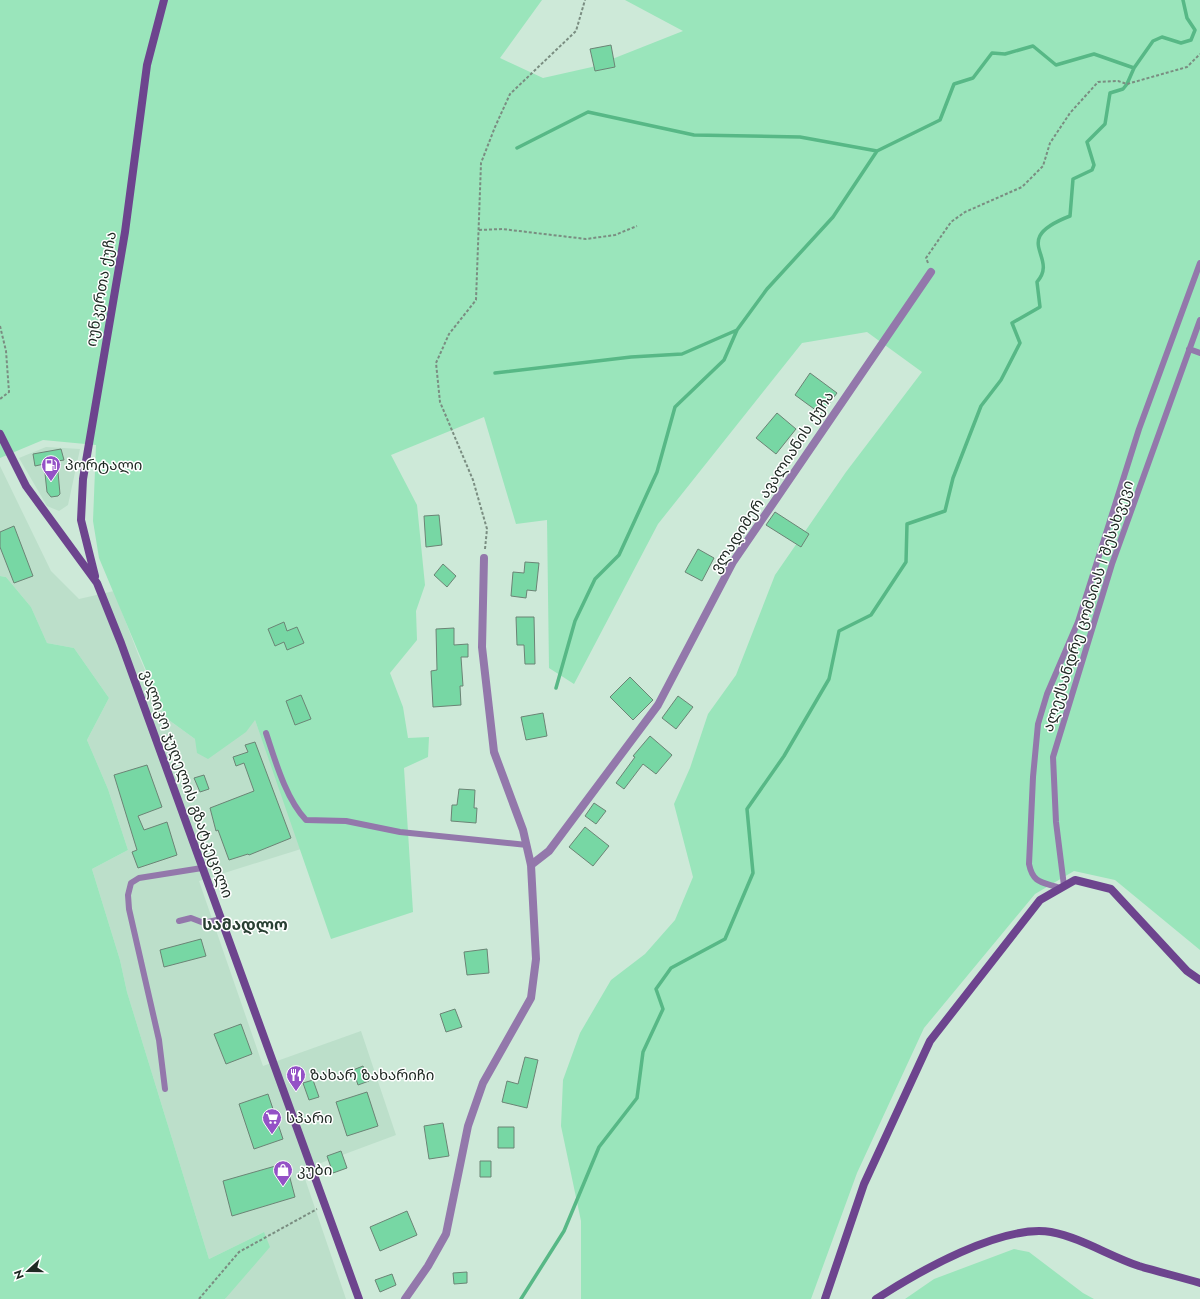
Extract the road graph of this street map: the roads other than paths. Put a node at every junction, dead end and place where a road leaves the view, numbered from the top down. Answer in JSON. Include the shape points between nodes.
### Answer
{"nodes":[{"id":1,"x":164,"y":0,"type":"edge"},
{"id":2,"x":1200,"y":263,"type":"edge"},
{"id":3,"x":930,"y":272,"type":"road end"},
{"id":4,"x":1200,"y":320,"type":"edge"},
{"id":5,"x":1189,"y":349,"type":"junction"},
{"id":6,"x":1200,"y":353,"type":"edge"},
{"id":7,"x":0,"y":434,"type":"edge"},
{"id":8,"x":484,"y":558,"type":"road end"},
{"id":9,"x":97,"y":583,"type":"junction"},
{"id":10,"x":266,"y":733,"type":"dead end"},
{"id":11,"x":527,"y":845,"type":"junction"},
{"id":12,"x":531,"y":865,"type":"junction"},
{"id":13,"x":202,"y":868,"type":"junction"},
{"id":14,"x":1062,"y":887,"type":"junction"},
{"id":15,"x":220,"y":919,"type":"junction"},
{"id":16,"x":179,"y":922,"type":"dead end"},
{"id":17,"x":1200,"y":980,"type":"edge"},
{"id":18,"x":165,"y":1089,"type":"dead end"},
{"id":19,"x":1200,"y":1283,"type":"edge"},
{"id":20,"x":358,"y":1299,"type":"edge"},
{"id":21,"x":405,"y":1299,"type":"edge"},
{"id":22,"x":825,"y":1299,"type":"edge"},
{"id":23,"x":876,"y":1299,"type":"edge"}],
"edges":[{"from":1,"to":9,"type":"main road","name":"იუნკერთა ქუჩა","via":[[148,64],[125,232],[83,479],[81,520]]},
{"from":2,"to":14,"type":"lane","via":[[1139,429],[1078,622],[1047,694],[1038,724],[1029,864],[1035,880]]},
{"from":3,"to":12,"type":"street","name":"ვლადიმერ ავალიანის ქუჩა","via":[[733,562],[658,705],[549,851]]},
{"from":4,"to":5,"type":"lane","name":"ალექსანდრე ცომაიას I შესახვევი"},
{"from":5,"to":6,"type":"lane"},
{"from":5,"to":14,"type":"lane","name":"ალექსანდრე ცომაიას I შესახვევი","via":[[1112,564],[1053,757]]},
{"from":7,"to":9,"type":"main road","name":"ვალიკო ჯუღელის გზატკეცილი","via":[[26,486]]},
{"from":8,"to":11,"type":"street","via":[[482,647],[494,752]]},
{"from":9,"to":13,"type":"main road","name":"ვალიკო ჯუღელის გზატკეცილი"},
{"from":10,"to":11,"type":"lane","via":[[288,792],[297,811],[306,820],[346,821],[400,832]]},
{"from":11,"to":12,"type":"street"},
{"from":12,"to":21,"type":"street","via":[[536,960],[531,998],[483,1083],[468,1126],[446,1234]]},
{"from":13,"to":15,"type":"main road","name":"ვალიკო ჯუღელის გზატკეცილი"},
{"from":13,"to":18,"type":"lane","via":[[139,878],[131,883],[128,895],[159,1040]]},
{"from":14,"to":17,"type":"main road","via":[[1075,880],[1110,889],[1187,971]]},
{"from":14,"to":22,"type":"main road","via":[[1040,900],[930,1042],[864,1184]]},
{"from":15,"to":16,"type":"lane","via":[[204,923],[191,918]]},
{"from":15,"to":20,"type":"main road","name":"ვალიკო ჯუღელის გზატკეცილი"},
{"from":19,"to":23,"type":"main road","via":[[1138,1265],[1086,1243],[1050,1232],[1013,1233],[922,1271]]}]}
